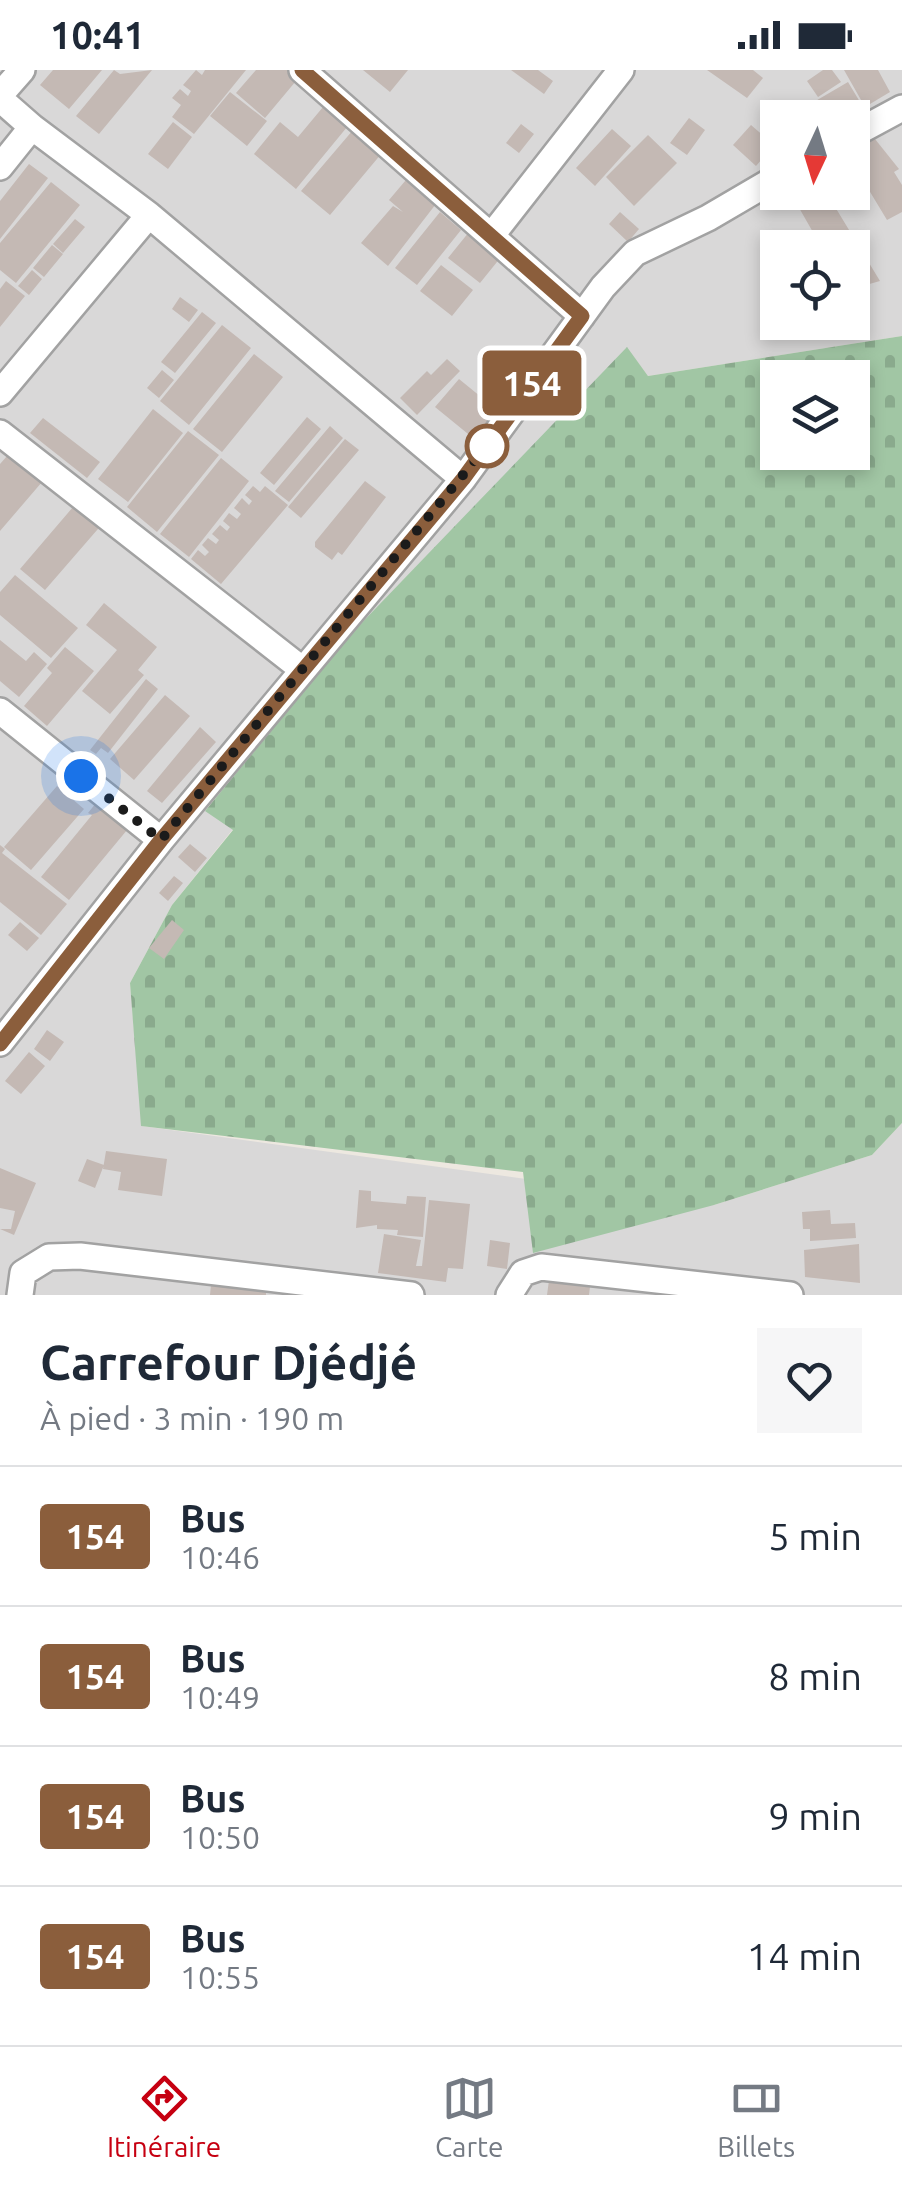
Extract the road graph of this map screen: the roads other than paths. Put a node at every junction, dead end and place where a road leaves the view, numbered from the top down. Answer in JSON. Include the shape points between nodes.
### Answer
{"nodes":[{"id":1,"x":22,"y":70,"type":"edge"},
{"id":2,"x":302,"y":70,"type":"edge"},
{"id":3,"x":621,"y":70,"type":"edge"},
{"id":4,"x":0,"y":97,"type":"edge"},
{"id":5,"x":902,"y":108,"type":"edge"},
{"id":6,"x":870,"y":125,"type":"edge"},
{"id":7,"x":32,"y":127,"type":"junction"},
{"id":8,"x":0,"y":167,"type":"edge"},
{"id":9,"x":760,"y":188,"type":"edge"},
{"id":10,"x":149,"y":215,"type":"junction"},
{"id":11,"x":492,"y":235,"type":"junction"},
{"id":12,"x":582,"y":316,"type":"junction"},
{"id":13,"x":0,"y":393,"type":"edge"},
{"id":14,"x":0,"y":433,"type":"edge"},
{"id":15,"x":463,"y":479,"type":"junction"},
{"id":16,"x":302,"y":670,"type":"junction"},
{"id":17,"x":0,"y":711,"type":"edge"},
{"id":18,"x":161,"y":840,"type":"junction"},
{"id":19,"x":4,"y":1029,"type":"edge"},
{"id":20,"x":776,"y":1294,"type":"edge"},
{"id":21,"x":20,"y":1295,"type":"edge"},
{"id":22,"x":411,"y":1295,"type":"edge"},
{"id":23,"x":508,"y":1295,"type":"edge"}],
"edges":[{"from":1,"to":4,"type":"street"},
{"from":2,"to":11,"type":"street"},
{"from":3,"to":11,"type":"street"},
{"from":4,"to":7,"type":"street"},
{"from":5,"to":6,"type":"street"},
{"from":7,"to":8,"type":"street"},
{"from":7,"to":10,"type":"street"},
{"from":9,"to":12,"type":"street","via":[[635,253]]},
{"from":10,"to":13,"type":"street"},
{"from":10,"to":15,"type":"street"},
{"from":11,"to":12,"type":"street"},
{"from":12,"to":15,"type":"street"},
{"from":14,"to":16,"type":"street"},
{"from":15,"to":16,"type":"street"},
{"from":16,"to":18,"type":"street"},
{"from":17,"to":18,"type":"street"},
{"from":18,"to":19,"type":"street"},
{"from":20,"to":23,"type":"street","via":[[541,1267],[522,1273]]},
{"from":21,"to":22,"type":"street","via":[[23,1273],[49,1258],[80,1256]]}]}
